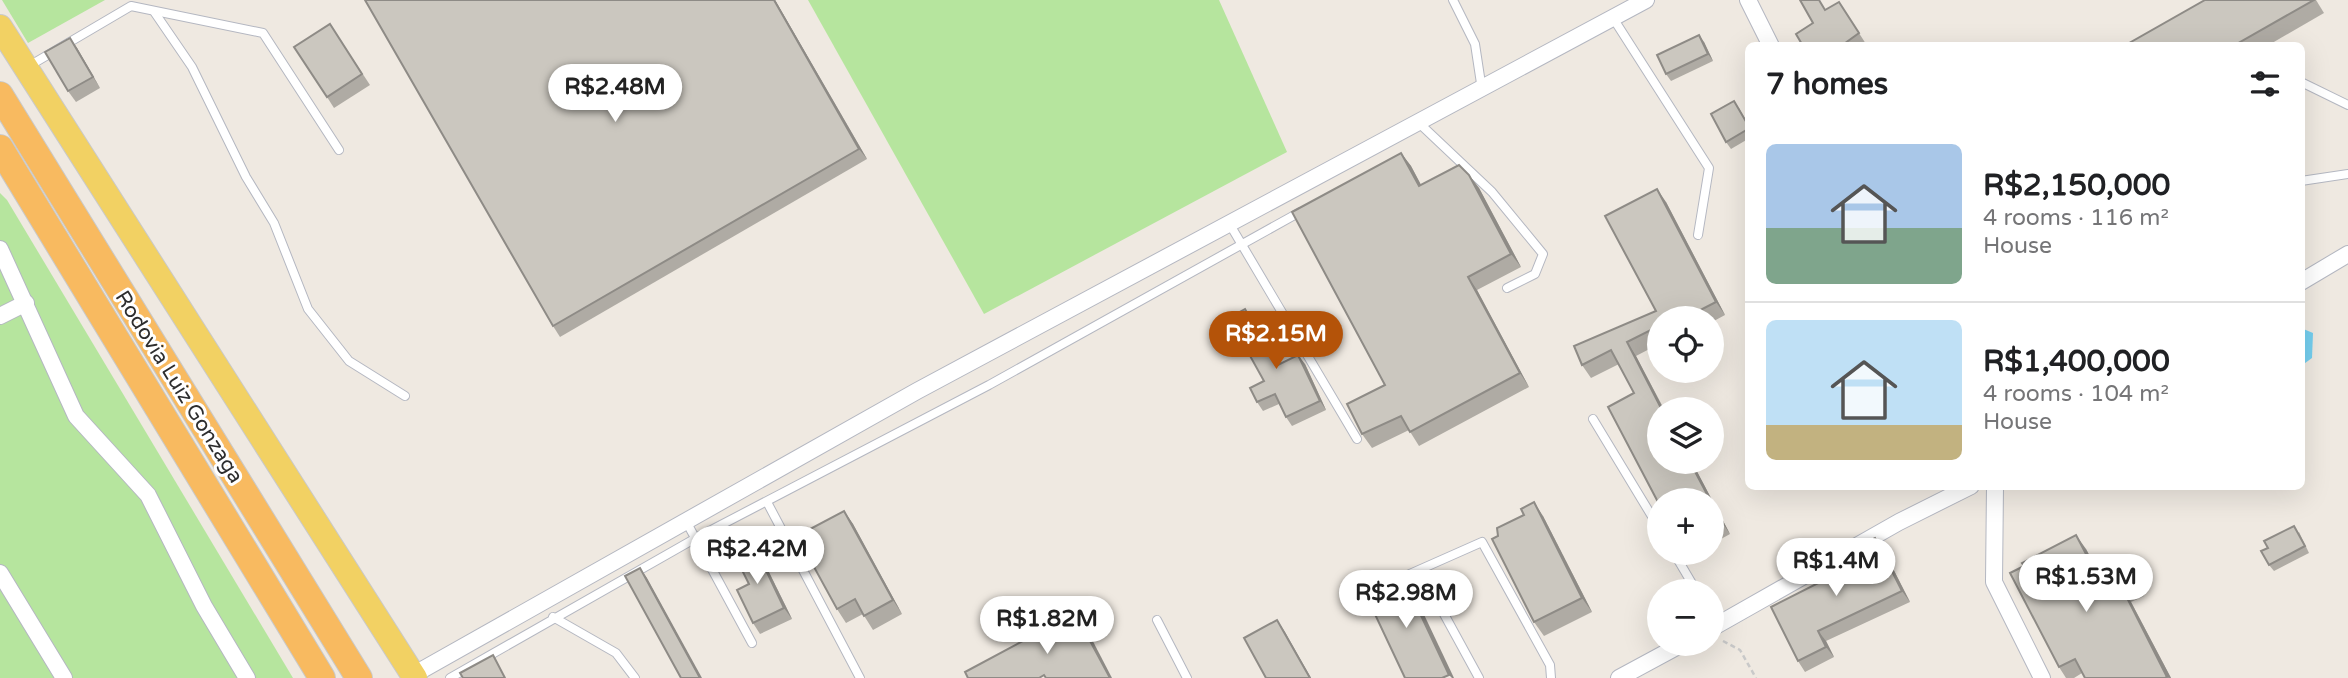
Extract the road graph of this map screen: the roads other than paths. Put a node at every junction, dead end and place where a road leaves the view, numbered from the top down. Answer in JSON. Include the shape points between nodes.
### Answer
{"nodes":[{"id":1,"x":141,"y":0,"type":"edge"},
{"id":2,"x":1453,"y":0,"type":"edge"},
{"id":3,"x":1646,"y":0,"type":"edge"},
{"id":4,"x":1748,"y":0,"type":"edge"},
{"id":5,"x":131,"y":6,"type":"junction"},
{"id":6,"x":155,"y":13,"type":"junction"},
{"id":7,"x":1613,"y":18,"type":"junction"},
{"id":8,"x":0,"y":27,"type":"edge"},
{"id":9,"x":1769,"y":42,"type":"edge"},
{"id":10,"x":26,"y":68,"type":"junction"},
{"id":11,"x":2305,"y":84,"type":"edge"},
{"id":12,"x":1482,"y":90,"type":"junction"},
{"id":13,"x":0,"y":95,"type":"edge"},
{"id":14,"x":2348,"y":105,"type":"edge"},
{"id":15,"x":1420,"y":124,"type":"junction"},
{"id":16,"x":0,"y":148,"type":"edge"},
{"id":17,"x":339,"y":150,"type":"dead end"},
{"id":18,"x":2348,"y":174,"type":"edge"},
{"id":19,"x":2305,"y":180,"type":"edge"},
{"id":20,"x":1311,"y":205,"type":"edge"},
{"id":21,"x":1229,"y":223,"type":"junction"},
{"id":22,"x":1698,"y":235,"type":"dead end"},
{"id":23,"x":1242,"y":245,"type":"junction"},
{"id":24,"x":0,"y":249,"type":"edge"},
{"id":25,"x":2348,"y":254,"type":"edge"},
{"id":26,"x":2305,"y":280,"type":"edge"},
{"id":27,"x":1507,"y":288,"type":"dead end"},
{"id":28,"x":26,"y":303,"type":"junction"},
{"id":29,"x":0,"y":316,"type":"edge"},
{"id":30,"x":405,"y":396,"type":"dead end"},
{"id":31,"x":1593,"y":419,"type":"dead end"},
{"id":32,"x":1357,"y":439,"type":"edge"},
{"id":33,"x":1963,"y":490,"type":"edge"},
{"id":34,"x":1995,"y":490,"type":"edge"},
{"id":35,"x":767,"y":502,"type":"junction"},
{"id":36,"x":1647,"y":508,"type":"edge"},
{"id":37,"x":687,"y":523,"type":"junction"},
{"id":38,"x":696,"y":538,"type":"junction"},
{"id":39,"x":0,"y":573,"type":"edge"},
{"id":40,"x":1388,"y":584,"type":"edge"},
{"id":41,"x":1432,"y":592,"type":"dead end"},
{"id":42,"x":553,"y":617,"type":"junction"},
{"id":43,"x":1157,"y":620,"type":"dead end"},
{"id":44,"x":1724,"y":629,"type":"edge"},
{"id":45,"x":751,"y":643,"type":"dead end"},
{"id":46,"x":1660,"y":656,"type":"edge"},
{"id":47,"x":414,"y":677,"type":"edge"},
{"id":48,"x":64,"y":678,"type":"edge"},
{"id":49,"x":247,"y":678,"type":"edge"},
{"id":50,"x":322,"y":678,"type":"edge"},
{"id":51,"x":359,"y":678,"type":"edge"},
{"id":52,"x":450,"y":678,"type":"edge"},
{"id":53,"x":635,"y":678,"type":"edge"},
{"id":54,"x":860,"y":678,"type":"edge"},
{"id":55,"x":1187,"y":678,"type":"edge"},
{"id":56,"x":1479,"y":678,"type":"edge"},
{"id":57,"x":1551,"y":678,"type":"edge"},
{"id":58,"x":1619,"y":678,"type":"edge"},
{"id":59,"x":2042,"y":678,"type":"edge"}],
"edges":[{"from":1,"to":5,"type":"lane"},
{"from":2,"to":12,"type":"lane","via":[[1475,44]]},
{"from":3,"to":7,"type":"street"},
{"from":4,"to":9,"type":"street"},
{"from":5,"to":6,"type":"lane"},
{"from":5,"to":10,"type":"lane"},
{"from":6,"to":17,"type":"lane","via":[[263,33]]},
{"from":6,"to":30,"type":"lane","via":[[192,67],[274,223],[307,309],[349,361]]},
{"from":7,"to":12,"type":"street"},
{"from":7,"to":22,"type":"lane","via":[[1709,168]]},
{"from":8,"to":10,"type":"main road"},
{"from":10,"to":47,"type":"main road"},
{"from":11,"to":14,"type":"lane"},
{"from":12,"to":15,"type":"street"},
{"from":13,"to":51,"type":"highway","name":"Rodovia Luiz Gonzaga"},
{"from":15,"to":21,"type":"street"},
{"from":15,"to":27,"type":"lane","via":[[1492,192],[1543,254],[1535,274]]},
{"from":16,"to":50,"type":"highway","name":"Rodovia Luiz Gonzaga"},
{"from":18,"to":19,"type":"lane"},
{"from":20,"to":23,"type":"lane"},
{"from":21,"to":23,"type":"lane"},
{"from":21,"to":37,"type":"street","via":[[917,391]]},
{"from":23,"to":32,"type":"lane"},
{"from":23,"to":35,"type":"lane"},
{"from":24,"to":28,"type":"street"},
{"from":25,"to":26,"type":"street"},
{"from":28,"to":29,"type":"street"},
{"from":28,"to":49,"type":"street","via":[[76,416],[148,495],[204,606]]},
{"from":31,"to":36,"type":"lane"},
{"from":33,"to":44,"type":"street","via":[[1899,522]]},
{"from":34,"to":59,"type":"street","via":[[1994,582]]},
{"from":35,"to":38,"type":"lane"},
{"from":35,"to":54,"type":"lane"},
{"from":37,"to":38,"type":"lane"},
{"from":37,"to":47,"type":"street"},
{"from":38,"to":42,"type":"lane"},
{"from":38,"to":45,"type":"lane"},
{"from":39,"to":48,"type":"street"},
{"from":40,"to":57,"type":"lane","via":[[1482,542],[1550,665]]},
{"from":41,"to":56,"type":"lane"},
{"from":42,"to":52,"type":"lane"},
{"from":42,"to":53,"type":"lane","via":[[616,653]]},
{"from":43,"to":55,"type":"lane"},
{"from":46,"to":58,"type":"street"}]}
